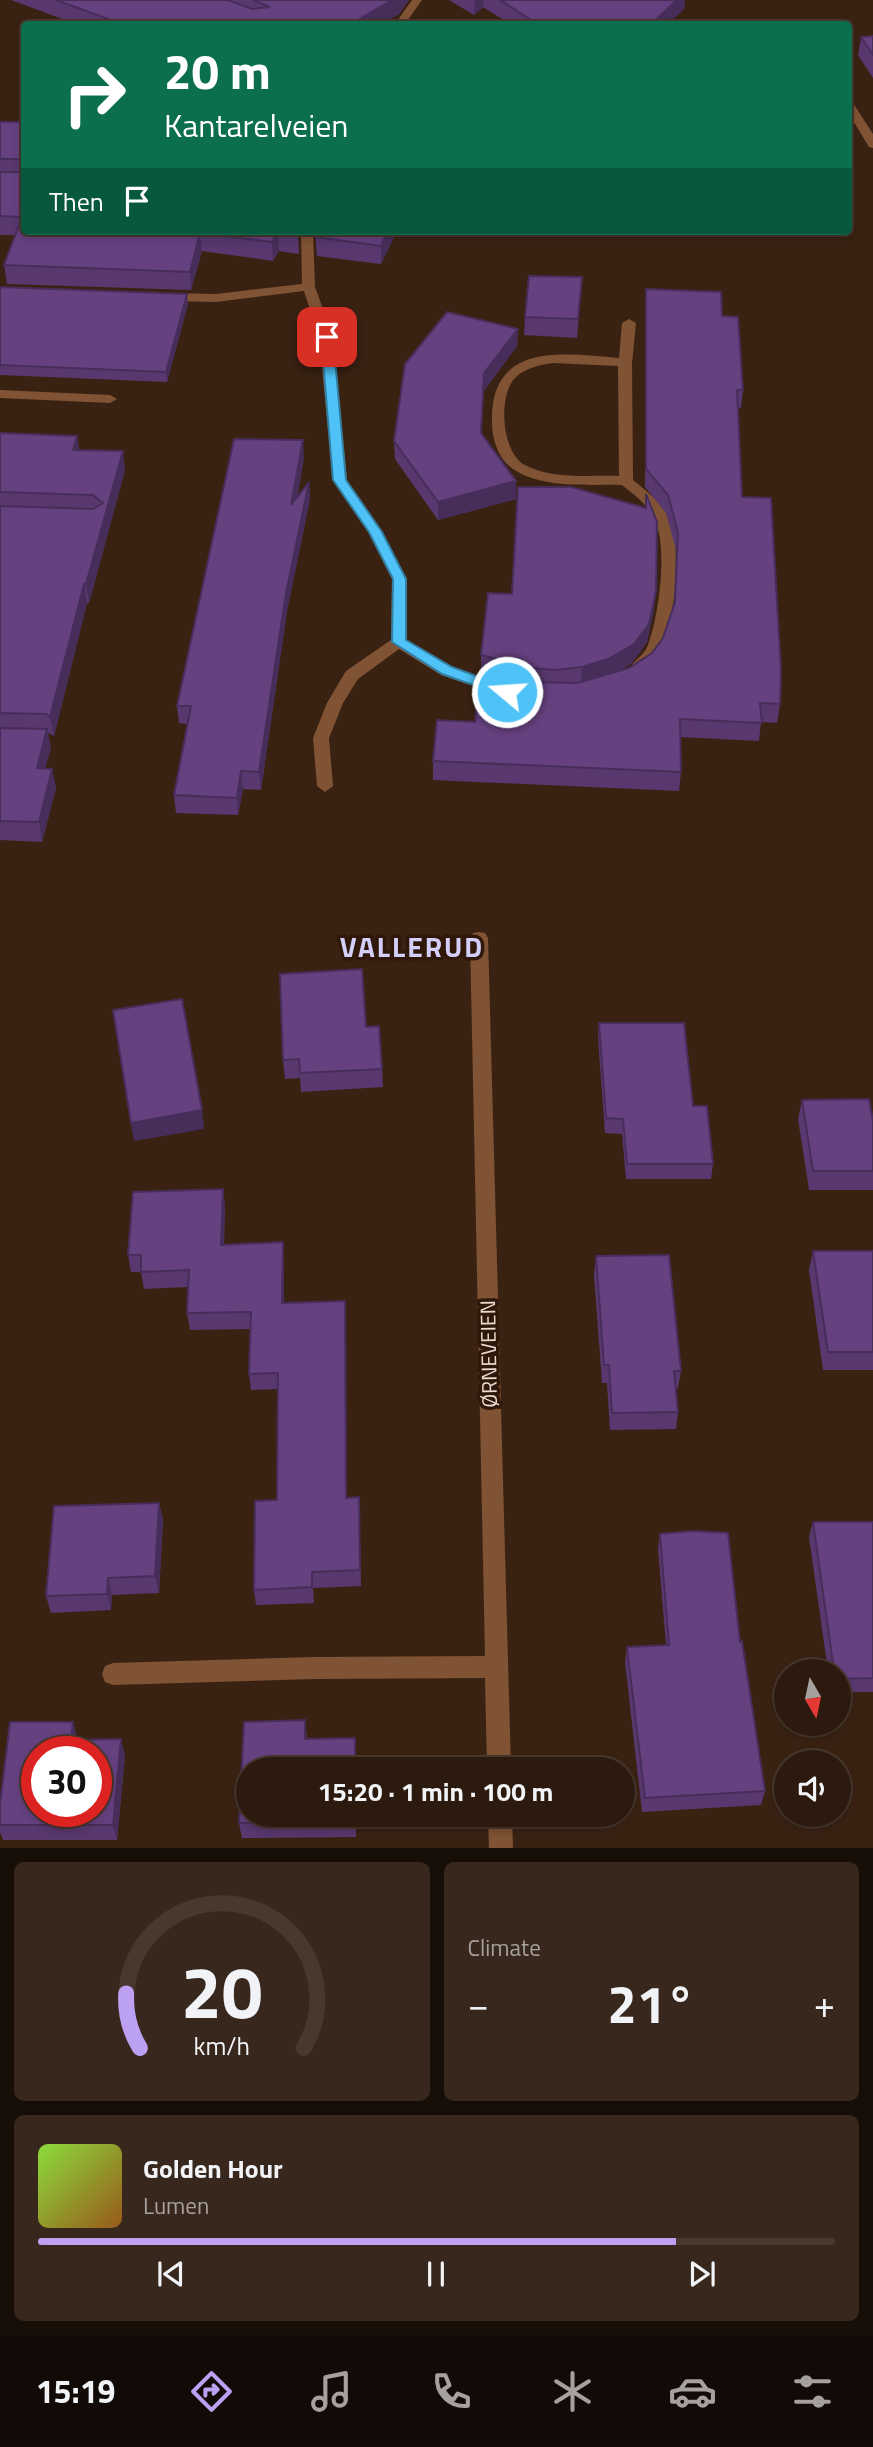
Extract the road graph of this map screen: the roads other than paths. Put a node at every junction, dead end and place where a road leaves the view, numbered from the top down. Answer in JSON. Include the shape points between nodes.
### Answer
{"nodes":[{"id":1,"x":417,"y":0,"type":"edge"},
{"id":2,"x":402,"y":21,"type":"edge"},
{"id":3,"x":852,"y":109,"type":"edge"},
{"id":4,"x":873,"y":144,"type":"edge"},
{"id":5,"x":307,"y":235,"type":"edge"},
{"id":6,"x":309,"y":287,"type":"junction"},
{"id":7,"x":154,"y":297,"type":"edge"},
{"id":8,"x":629,"y":323,"type":"dead end"},
{"id":9,"x":625,"y":363,"type":"junction"},
{"id":10,"x":0,"y":394,"type":"edge"},
{"id":11,"x":110,"y":399,"type":"dead end"},
{"id":12,"x":626,"y":481,"type":"junction"},
{"id":13,"x":399,"y":642,"type":"junction"},
{"id":14,"x":625,"y":678,"type":"edge"},
{"id":15,"x":512,"y":693,"type":"edge"},
{"id":16,"x":325,"y":786,"type":"dead end"},
{"id":17,"x":479,"y":938,"type":"dead end"},
{"id":18,"x":496,"y":1667,"type":"junction"},
{"id":19,"x":113,"y":1674,"type":"dead end"},
{"id":20,"x":499,"y":1757,"type":"edge"},
{"id":21,"x":500,"y":1827,"type":"edge"},
{"id":22,"x":501,"y":1848,"type":"edge"}],
"edges":[{"from":1,"to":2,"type":"street"},
{"from":3,"to":4,"type":"street"},
{"from":5,"to":6,"type":"street"},
{"from":6,"to":7,"type":"street","via":[[216,298]]},
{"from":6,"to":13,"type":"street","via":[[327,337],[340,480],[399,579]]},
{"from":8,"to":9,"type":"street"},
{"from":9,"to":12,"type":"street"},
{"from":9,"to":12,"type":"street","via":[[536,360],[520,366],[500,392],[499,437],[518,467],[543,476]]},
{"from":10,"to":11,"type":"street"},
{"from":12,"to":14,"type":"street","via":[[650,501],[665,524],[667,550],[663,626],[651,656]]},
{"from":13,"to":15,"type":"street","via":[[447,671]]},
{"from":13,"to":16,"type":"street","via":[[352,675],[335,703],[321,738]]},
{"from":17,"to":18,"type":"street","name":"ØRNEVEIEN"},
{"from":18,"to":19,"type":"street"},
{"from":18,"to":20,"type":"street","name":"ØRNEVEIEN"},
{"from":21,"to":22,"type":"street"}]}
